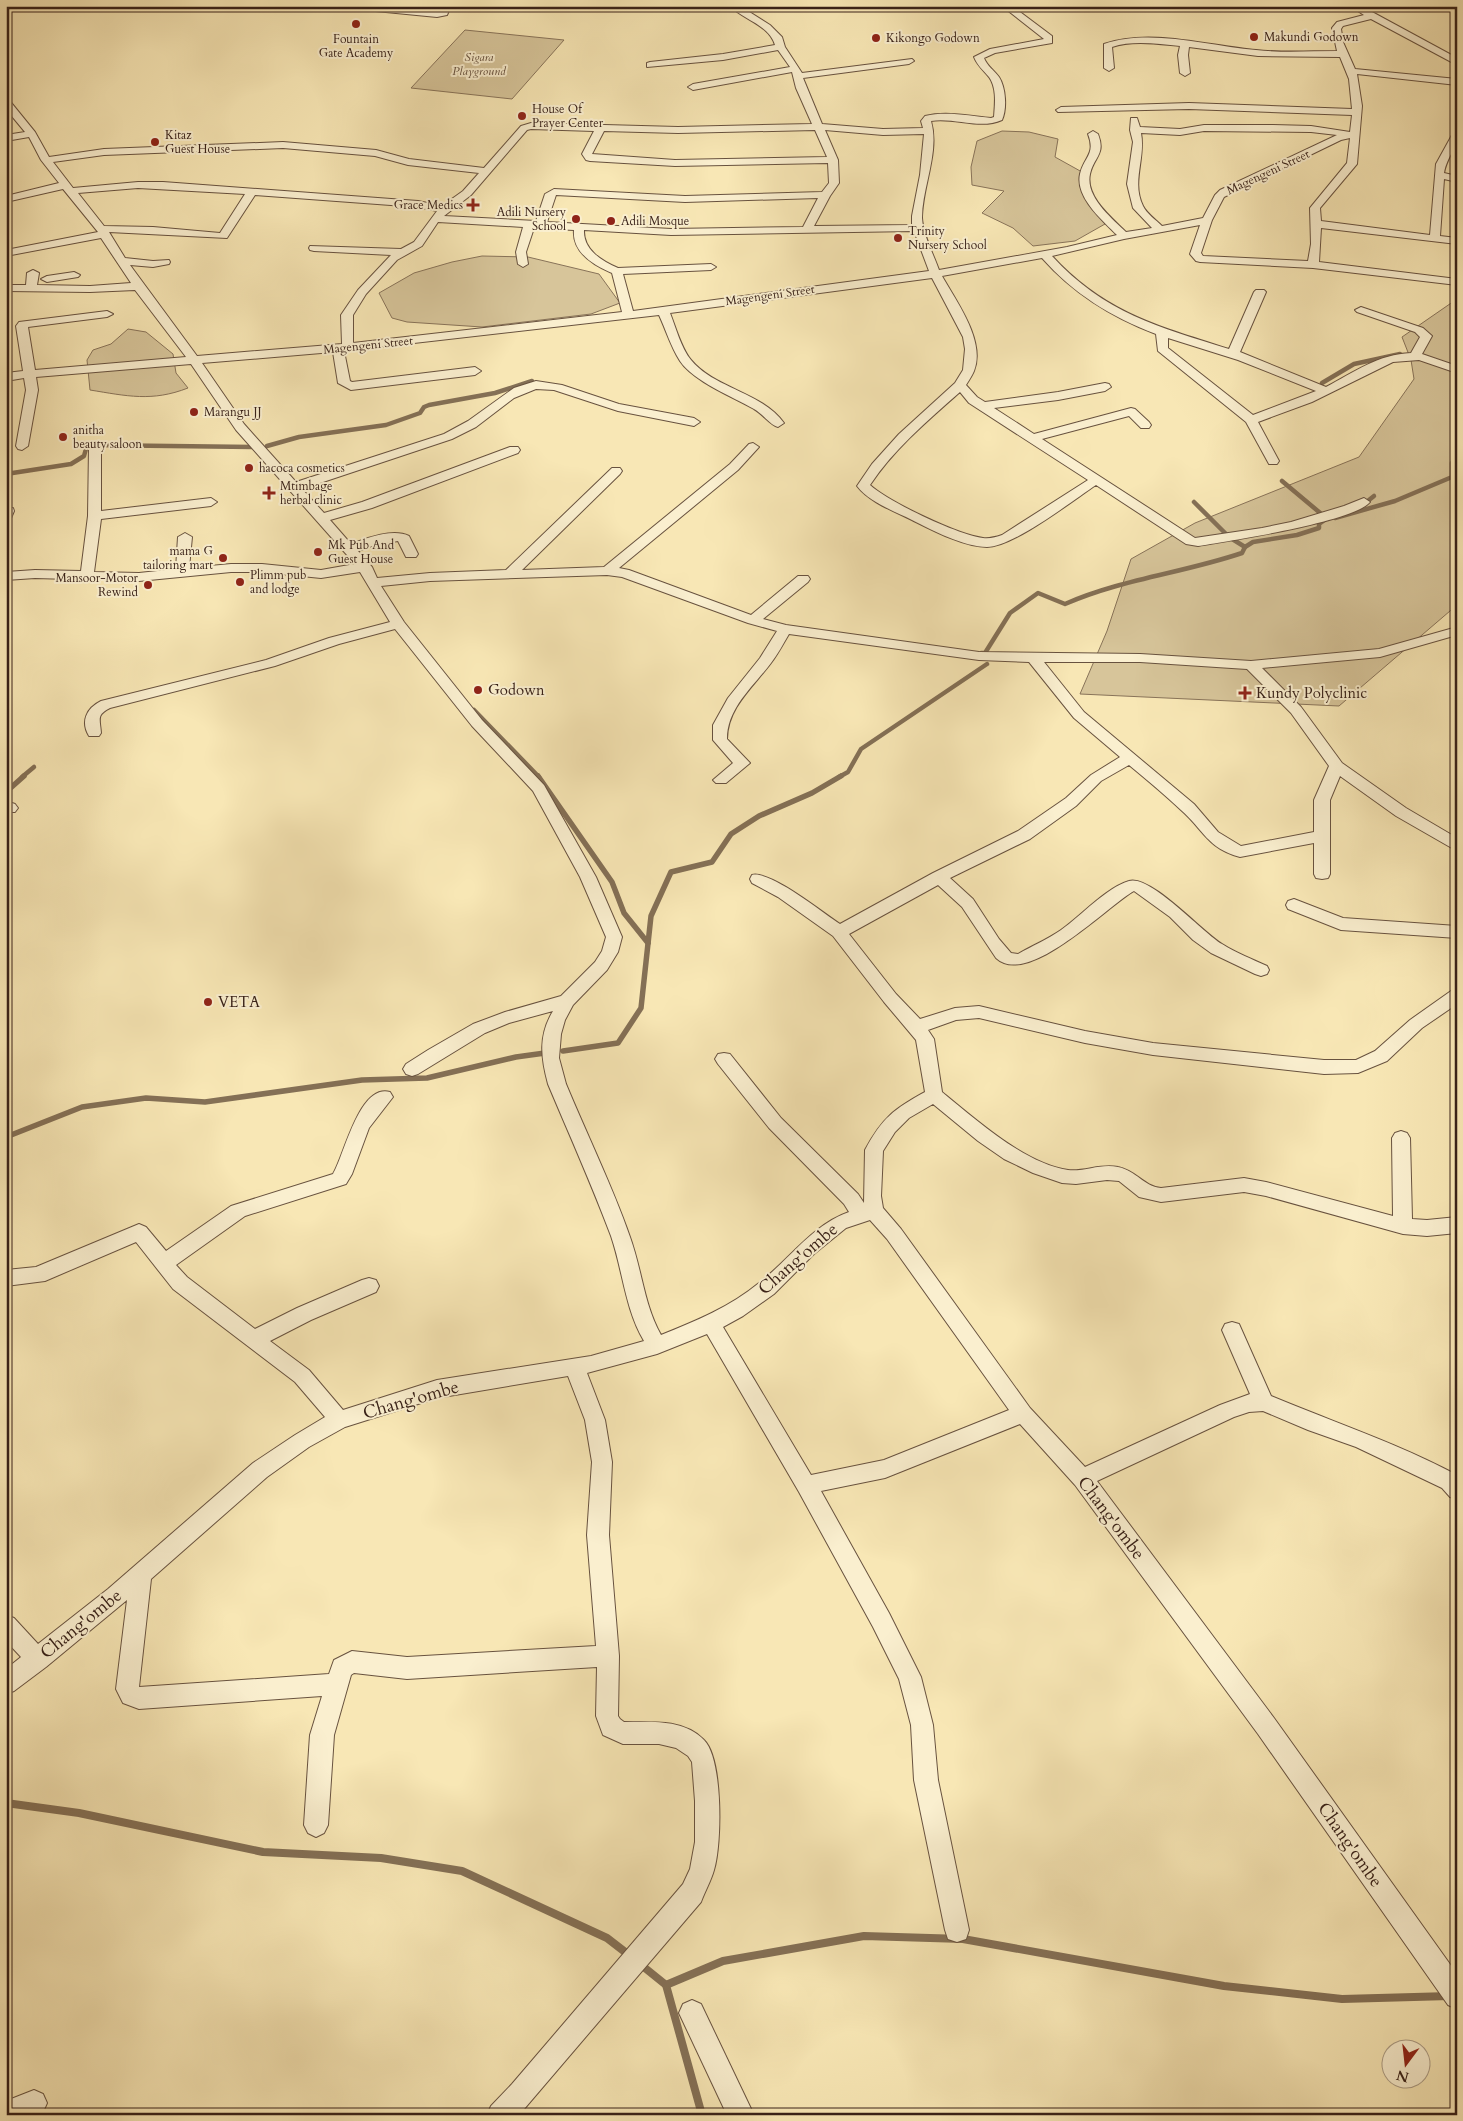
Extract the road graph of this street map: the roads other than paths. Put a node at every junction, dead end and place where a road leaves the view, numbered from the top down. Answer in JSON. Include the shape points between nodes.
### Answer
{"nodes":[{"id":1,"x":355,"y":6,"type":"edge"},
{"id":2,"x":447,"y":6,"type":"edge"},
{"id":3,"x":734,"y":6,"type":"edge"},
{"id":4,"x":1006,"y":6,"type":"edge"},
{"id":5,"x":1354,"y":6,"type":"edge"},
{"id":6,"x":1371,"y":16,"type":"junction"},
{"id":7,"x":1185,"y":45,"type":"junction"},
{"id":8,"x":780,"y":47,"type":"junction"},
{"id":9,"x":1343,"y":54,"type":"junction"},
{"id":10,"x":909,"y":61,"type":"dead end"},
{"id":11,"x":1457,"y":62,"type":"edge"},
{"id":12,"x":650,"y":65,"type":"dead end"},
{"id":13,"x":1108,"y":68,"type":"dead end"},
{"id":14,"x":1351,"y":71,"type":"junction"},
{"id":15,"x":797,"y":72,"type":"junction"},
{"id":16,"x":1185,"y":74,"type":"dead end"},
{"id":17,"x":1457,"y":82,"type":"edge"},
{"id":18,"x":693,"y":86,"type":"dead end"},
{"id":19,"x":6,"y":102,"type":"edge"},
{"id":20,"x":1130,"y":108,"type":"junction"},
{"id":21,"x":1061,"y":110,"type":"dead end"},
{"id":22,"x":1356,"y":112,"type":"junction"},
{"id":23,"x":601,"y":127,"type":"junction"},
{"id":24,"x":818,"y":127,"type":"junction"},
{"id":25,"x":1135,"y":130,"type":"junction"},
{"id":26,"x":929,"y":132,"type":"junction"},
{"id":27,"x":32,"y":134,"type":"junction"},
{"id":28,"x":1093,"y":134,"type":"dead end"},
{"id":29,"x":1352,"y":134,"type":"junction"},
{"id":30,"x":1457,"y":135,"type":"edge"},
{"id":31,"x":6,"y":138,"type":"edge"},
{"id":32,"x":46,"y":160,"type":"junction"},
{"id":33,"x":833,"y":160,"type":"junction"},
{"id":34,"x":486,"y":172,"type":"junction"},
{"id":35,"x":1439,"y":175,"type":"junction"},
{"id":36,"x":1457,"y":179,"type":"edge"},
{"id":37,"x":68,"y":188,"type":"junction"},
{"id":38,"x":251,"y":193,"type":"junction"},
{"id":39,"x":825,"y":195,"type":"junction"},
{"id":40,"x":6,"y":199,"type":"edge"},
{"id":41,"x":444,"y":210,"type":"junction"},
{"id":42,"x":435,"y":219,"type":"junction"},
{"id":43,"x":1207,"y":220,"type":"junction"},
{"id":44,"x":1316,"y":224,"type":"junction"},
{"id":45,"x":534,"y":226,"type":"junction"},
{"id":46,"x":578,"y":228,"type":"junction"},
{"id":47,"x":918,"y":228,"type":"junction"},
{"id":48,"x":1159,"y":229,"type":"junction"},
{"id":49,"x":806,"y":231,"type":"junction"},
{"id":50,"x":102,"y":232,"type":"junction"},
{"id":51,"x":1124,"y":236,"type":"junction"},
{"id":52,"x":1434,"y":238,"type":"junction"},
{"id":53,"x":1457,"y":241,"type":"edge"},
{"id":54,"x":314,"y":248,"type":"dead end"},
{"id":55,"x":401,"y":252,"type":"junction"},
{"id":56,"x":9,"y":253,"type":"dead end"},
{"id":57,"x":1045,"y":255,"type":"junction"},
{"id":58,"x":122,"y":261,"type":"junction"},
{"id":59,"x":165,"y":262,"type":"dead end"},
{"id":60,"x":523,"y":264,"type":"dead end"},
{"id":61,"x":1314,"y":265,"type":"junction"},
{"id":62,"x":711,"y":267,"type":"dead end"},
{"id":63,"x":617,"y":271,"type":"junction"},
{"id":64,"x":935,"y":273,"type":"junction"},
{"id":65,"x":74,"y":275,"type":"dead end"},
{"id":66,"x":32,"y":280,"type":"junction"},
{"id":67,"x":1457,"y":282,"type":"edge"},
{"id":68,"x":138,"y":286,"type":"junction"},
{"id":69,"x":6,"y":288,"type":"edge"},
{"id":70,"x":1260,"y":292,"type":"dead end"},
{"id":71,"x":1362,"y":310,"type":"dead end"},
{"id":72,"x":663,"y":311,"type":"junction"},
{"id":73,"x":107,"y":314,"type":"dead end"},
{"id":74,"x":628,"y":315,"type":"junction"},
{"id":75,"x":1162,"y":332,"type":"junction"},
{"id":76,"x":343,"y":348,"type":"junction"},
{"id":77,"x":1233,"y":354,"type":"junction"},
{"id":78,"x":1414,"y":356,"type":"junction"},
{"id":79,"x":195,"y":361,"type":"junction"},
{"id":80,"x":474,"y":370,"type":"dead end"},
{"id":81,"x":1457,"y":370,"type":"edge"},
{"id":82,"x":28,"y":374,"type":"junction"},
{"id":83,"x":6,"y":378,"type":"edge"},
{"id":84,"x":960,"y":385,"type":"junction"},
{"id":85,"x":1105,"y":387,"type":"dead end"},
{"id":86,"x":1326,"y":392,"type":"junction"},
{"id":87,"x":983,"y":406,"type":"junction"},
{"id":88,"x":1251,"y":420,"type":"junction"},
{"id":89,"x":694,"y":422,"type":"dead end"},
{"id":90,"x":778,"y":423,"type":"dead end"},
{"id":91,"x":1145,"y":425,"type":"dead end"},
{"id":92,"x":1032,"y":438,"type":"junction"},
{"id":93,"x":22,"y":446,"type":"dead end"},
{"id":94,"x":95,"y":447,"type":"dead end"},
{"id":95,"x":753,"y":448,"type":"dead end"},
{"id":96,"x":514,"y":450,"type":"dead end"},
{"id":97,"x":1273,"y":461,"type":"dead end"},
{"id":98,"x":616,"y":471,"type":"dead end"},
{"id":99,"x":1096,"y":480,"type":"junction"},
{"id":100,"x":294,"y":487,"type":"junction"},
{"id":101,"x":211,"y":502,"type":"dead end"},
{"id":102,"x":1364,"y":502,"type":"dead end"},
{"id":103,"x":95,"y":516,"type":"junction"},
{"id":104,"x":322,"y":518,"type":"junction"},
{"id":105,"x":185,"y":537,"type":"dead end"},
{"id":106,"x":349,"y":549,"type":"junction"},
{"id":107,"x":410,"y":554,"type":"dead end"},
{"id":108,"x":365,"y":566,"type":"junction"},
{"id":109,"x":607,"y":570,"type":"junction"},
{"id":110,"x":182,"y":573,"type":"junction"},
{"id":111,"x":511,"y":573,"type":"junction"},
{"id":112,"x":6,"y":576,"type":"edge"},
{"id":113,"x":87,"y":576,"type":"junction"},
{"id":114,"x":803,"y":579,"type":"dead end"},
{"id":115,"x":372,"y":583,"type":"junction"},
{"id":116,"x":753,"y":620,"type":"junction"},
{"id":117,"x":398,"y":624,"type":"junction"},
{"id":118,"x":785,"y":629,"type":"junction"},
{"id":119,"x":1457,"y":631,"type":"edge"},
{"id":120,"x":1033,"y":658,"type":"junction"},
{"id":121,"x":1252,"y":665,"type":"junction"},
{"id":122,"x":94,"y":734,"type":"dead end"},
{"id":123,"x":1130,"y":757,"type":"junction"},
{"id":124,"x":1337,"y":766,"type":"junction"},
{"id":125,"x":721,"y":780,"type":"dead end"},
{"id":126,"x":1457,"y":829,"type":"edge"},
{"id":127,"x":1439,"y":833,"type":"junction"},
{"id":128,"x":1322,"y":836,"type":"junction"},
{"id":129,"x":1457,"y":846,"type":"edge"},
{"id":130,"x":1322,"y":874,"type":"dead end"},
{"id":131,"x":939,"y":877,"type":"junction"},
{"id":132,"x":758,"y":880,"type":"dead end"},
{"id":133,"x":1294,"y":905,"type":"dead end"},
{"id":134,"x":839,"y":932,"type":"junction"},
{"id":135,"x":1457,"y":932,"type":"edge"},
{"id":136,"x":1261,"y":970,"type":"dead end"},
{"id":137,"x":1457,"y":995,"type":"edge"},
{"id":138,"x":566,"y":1001,"type":"junction"},
{"id":139,"x":917,"y":1027,"type":"junction"},
{"id":140,"x":724,"y":1059,"type":"dead end"},
{"id":141,"x":412,"y":1069,"type":"dead end"},
{"id":142,"x":934,"y":1095,"type":"junction"},
{"id":143,"x":384,"y":1097,"type":"dead end"},
{"id":144,"x":1401,"y":1138,"type":"dead end"},
{"id":145,"x":867,"y":1213,"type":"junction"},
{"id":146,"x":1457,"y":1225,"type":"edge"},
{"id":147,"x":1403,"y":1226,"type":"junction"},
{"id":148,"x":164,"y":1263,"type":"junction"},
{"id":149,"x":6,"y":1278,"type":"edge"},
{"id":150,"x":369,"y":1286,"type":"dead end"},
{"id":151,"x":712,"y":1324,"type":"junction"},
{"id":152,"x":1232,"y":1330,"type":"dead end"},
{"id":153,"x":255,"y":1338,"type":"junction"},
{"id":154,"x":657,"y":1346,"type":"junction"},
{"id":155,"x":574,"y":1366,"type":"junction"},
{"id":156,"x":1264,"y":1402,"type":"junction"},
{"id":157,"x":1023,"y":1414,"type":"junction"},
{"id":158,"x":338,"y":1420,"type":"junction"},
{"id":159,"x":1082,"y":1478,"type":"junction"},
{"id":160,"x":806,"y":1485,"type":"junction"},
{"id":161,"x":1457,"y":1490,"type":"edge"},
{"id":162,"x":141,"y":1575,"type":"junction"},
{"id":163,"x":6,"y":1625,"type":"edge"},
{"id":164,"x":608,"y":1656,"type":"junction"},
{"id":165,"x":38,"y":1658,"type":"junction"},
{"id":166,"x":6,"y":1683,"type":"edge"},
{"id":167,"x":336,"y":1684,"type":"junction"},
{"id":168,"x":316,"y":1825,"type":"dead end"},
{"id":169,"x":957,"y":1930,"type":"dead end"},
{"id":170,"x":1455,"y":1991,"type":"edge"},
{"id":171,"x":692,"y":2013,"type":"dead end"},
{"id":172,"x":34,"y":2103,"type":"dead end"},
{"id":173,"x":6,"y":2114,"type":"edge"},
{"id":174,"x":500,"y":2115,"type":"edge"},
{"id":175,"x":741,"y":2115,"type":"edge"}],
"edges":[{"from":1,"to":2,"type":"street","via":[[437,14],[444,13]]},
{"from":3,"to":8,"type":"street","via":[[767,27],[777,37]]},
{"from":4,"to":26,"type":"street","via":[[1049,41],[993,51],[979,57],[997,81],[999,118],[992,121],[928,118]]},
{"from":5,"to":6,"type":"street"},
{"from":6,"to":9,"type":"street","via":[[1337,25],[1336,33]]},
{"from":6,"to":11,"type":"street"},
{"from":7,"to":9,"type":"street","via":[[1260,53]]},
{"from":7,"to":13,"type":"street","via":[[1115,42],[1107,46]]},
{"from":7,"to":16,"type":"street"},
{"from":8,"to":12,"type":"street"},
{"from":8,"to":15,"type":"street"},
{"from":9,"to":14,"type":"street"},
{"from":10,"to":15,"type":"street"},
{"from":14,"to":17,"type":"street"},
{"from":14,"to":22,"type":"street","via":[[1358,98]]},
{"from":15,"to":18,"type":"street"},
{"from":15,"to":24,"type":"street"},
{"from":19,"to":27,"type":"street"},
{"from":20,"to":21,"type":"street"},
{"from":20,"to":22,"type":"street","via":[[1221,106]]},
{"from":20,"to":25,"type":"street"},
{"from":22,"to":29,"type":"street"},
{"from":23,"to":24,"type":"street","via":[[678,130]]},
{"from":23,"to":33,"type":"street","via":[[587,154],[590,158],[675,163]]},
{"from":23,"to":34,"type":"street","via":[[524,128]]},
{"from":24,"to":26,"type":"street"},
{"from":24,"to":33,"type":"street"},
{"from":25,"to":29,"type":"street","via":[[1180,132],[1204,128],[1297,128]]},
{"from":25,"to":48,"type":"street","via":[[1138,142],[1132,184],[1138,208]]},
{"from":26,"to":47,"type":"street"},
{"from":27,"to":31,"type":"street"},
{"from":27,"to":32,"type":"street"},
{"from":28,"to":51,"type":"street","via":[[1097,151],[1084,175],[1085,184],[1100,212]]},
{"from":29,"to":43,"type":"street","name":"Magengeni Street","via":[[1224,192]]},
{"from":29,"to":44,"type":"street","via":[[1352,164],[1322,198],[1316,208]]},
{"from":30,"to":35,"type":"street","via":[[1441,164]]},
{"from":32,"to":34,"type":"street","via":[[104,152],[283,146],[376,153],[408,162]]},
{"from":32,"to":37,"type":"street"},
{"from":33,"to":39,"type":"street","via":[[834,183]]},
{"from":34,"to":41,"type":"street","via":[[467,193]]},
{"from":35,"to":36,"type":"street"},
{"from":35,"to":52,"type":"street"},
{"from":37,"to":38,"type":"street","via":[[138,185]]},
{"from":37,"to":40,"type":"street"},
{"from":37,"to":50,"type":"street"},
{"from":38,"to":41,"type":"street","via":[[418,204]]},
{"from":38,"to":50,"type":"street","via":[[223,236],[153,230]]},
{"from":39,"to":45,"type":"street","via":[[685,198],[554,192]]},
{"from":39,"to":49,"type":"street"},
{"from":41,"to":42,"type":"street"},
{"from":42,"to":45,"type":"street"},
{"from":42,"to":55,"type":"street","via":[[418,244]]},
{"from":43,"to":48,"type":"street","name":"Magengeni Street"},
{"from":43,"to":61,"type":"street","via":[[1195,254],[1200,259]]},
{"from":44,"to":52,"type":"street"},
{"from":44,"to":61,"type":"street"},
{"from":45,"to":46,"type":"street"},
{"from":45,"to":60,"type":"street","via":[[521,252]]},
{"from":46,"to":49,"type":"street","via":[[671,232]]},
{"from":46,"to":63,"type":"street","via":[[578,240],[586,252],[602,265]]},
{"from":47,"to":49,"type":"street"},
{"from":47,"to":64,"type":"street"},
{"from":48,"to":51,"type":"street","name":"Magengeni Street"},
{"from":50,"to":56,"type":"street"},
{"from":50,"to":58,"type":"street"},
{"from":51,"to":57,"type":"street","name":"Magengeni Street"},
{"from":52,"to":53,"type":"street"},
{"from":54,"to":55,"type":"street"},
{"from":55,"to":76,"type":"street","via":[[382,269],[350,308]]},
{"from":57,"to":64,"type":"street","name":"Magengeni Street"},
{"from":57,"to":75,"type":"street","via":[[1100,304]]},
{"from":58,"to":59,"type":"street"},
{"from":58,"to":68,"type":"street"},
{"from":61,"to":67,"type":"street"},
{"from":62,"to":63,"type":"street"},
{"from":63,"to":74,"type":"street"},
{"from":64,"to":72,"type":"street","name":"Magengeni Street"},
{"from":64,"to":84,"type":"street","via":[[969,337],[969,370]]},
{"from":65,"to":66,"type":"street"},
{"from":66,"to":68,"type":"street","via":[[90,289]]},
{"from":66,"to":69,"type":"street"},
{"from":68,"to":79,"type":"street"},
{"from":70,"to":77,"type":"street"},
{"from":71,"to":78,"type":"street","via":[[1424,333],[1426,336]]},
{"from":72,"to":74,"type":"street","name":"Magengeni Street"},
{"from":72,"to":90,"type":"street","via":[[689,364],[765,409]]},
{"from":73,"to":82,"type":"street","via":[[23,324]]},
{"from":74,"to":76,"type":"street","name":"Magengeni Street"},
{"from":75,"to":77,"type":"street"},
{"from":75,"to":88,"type":"street","via":[[1161,344],[1167,355]]},
{"from":76,"to":79,"type":"street","name":"Magengeni Street"},
{"from":76,"to":80,"type":"street","via":[[344,383],[351,386]]},
{"from":77,"to":86,"type":"street"},
{"from":78,"to":81,"type":"street"},
{"from":78,"to":86,"type":"street","via":[[1375,364]]},
{"from":79,"to":82,"type":"street","name":"Magengeni Street"},
{"from":79,"to":100,"type":"street","via":[[240,427]]},
{"from":82,"to":83,"type":"street","name":"Magengeni Street"},
{"from":82,"to":93,"type":"street","via":[[32,390]]},
{"from":84,"to":87,"type":"street"},
{"from":84,"to":99,"type":"street","via":[[903,437],[864,483],[866,490],[965,537],[994,542],[1007,538]]},
{"from":85,"to":87,"type":"street"},
{"from":86,"to":88,"type":"street"},
{"from":87,"to":92,"type":"street"},
{"from":88,"to":97,"type":"street"},
{"from":89,"to":100,"type":"street","via":[[630,411],[538,384],[506,398],[472,425],[457,432]]},
{"from":91,"to":92,"type":"street","via":[[1131,412]]},
{"from":92,"to":99,"type":"street"},
{"from":94,"to":103,"type":"street"},
{"from":95,"to":109,"type":"street"},
{"from":96,"to":104,"type":"street"},
{"from":98,"to":111,"type":"street"},
{"from":99,"to":102,"type":"street","via":[[1194,542],[1286,527]]},
{"from":100,"to":104,"type":"street"},
{"from":101,"to":103,"type":"street"},
{"from":103,"to":113,"type":"street"},
{"from":104,"to":106,"type":"street"},
{"from":105,"to":110,"type":"street"},
{"from":106,"to":107,"type":"street","via":[[400,537]]},
{"from":106,"to":108,"type":"street"},
{"from":108,"to":110,"type":"street","via":[[320,574],[262,568]]},
{"from":108,"to":115,"type":"street"},
{"from":109,"to":111,"type":"street"},
{"from":109,"to":116,"type":"street","via":[[624,573]]},
{"from":110,"to":113,"type":"street","via":[[139,577]]},
{"from":111,"to":115,"type":"street","via":[[430,576]]},
{"from":112,"to":113,"type":"street"},
{"from":114,"to":116,"type":"street"},
{"from":115,"to":117,"type":"street"},
{"from":116,"to":118,"type":"street"},
{"from":117,"to":122,"type":"street","via":[[334,641],[270,664],[106,704],[96,709],[92,716]]},
{"from":117,"to":138,"type":"street","via":[[477,723],[538,788],[604,912],[614,937],[610,952],[601,966]]},
{"from":118,"to":120,"type":"street","via":[[978,656]]},
{"from":118,"to":125,"type":"street","via":[[720,725],[720,740],[742,763]]},
{"from":119,"to":121,"type":"street","via":[[1380,653]]},
{"from":120,"to":121,"type":"street","via":[[1140,658]]},
{"from":120,"to":123,"type":"street","via":[[1079,715]]},
{"from":121,"to":124,"type":"street","via":[[1296,710]]},
{"from":123,"to":128,"type":"street","via":[[1189,808],[1218,841],[1234,851]]},
{"from":123,"to":131,"type":"street","via":[[1096,778],[1071,802],[1024,834]]},
{"from":124,"to":127,"type":"street","via":[[1401,812]]},
{"from":124,"to":128,"type":"street","via":[[1322,800]]},
{"from":126,"to":127,"type":"street"},
{"from":127,"to":129,"type":"street"},
{"from":128,"to":130,"type":"street"},
{"from":131,"to":134,"type":"street"},
{"from":131,"to":136,"type":"street","via":[[966,902],[990,941],[1006,959],[1020,960],[1066,935],[1133,885],[1176,913],[1217,949]]},
{"from":132,"to":134,"type":"street","via":[[784,893]]},
{"from":133,"to":135,"type":"street","via":[[1341,924]]},
{"from":134,"to":139,"type":"street"},
{"from":137,"to":139,"type":"street","via":[[1416,1024],[1381,1056],[1358,1066],[1324,1067],[1153,1049],[979,1012],[955,1014]]},
{"from":138,"to":141,"type":"street","via":[[480,1028]]},
{"from":138,"to":154,"type":"street","via":[[552,1034],[550,1058],[557,1084],[620,1235],[643,1322]]},
{"from":139,"to":142,"type":"street","via":[[925,1039]]},
{"from":140,"to":145,"type":"street","via":[[775,1122]]},
{"from":142,"to":145,"type":"street","via":[[903,1113],[874,1150],[872,1196]]},
{"from":142,"to":147,"type":"street","via":[[989,1142],[1020,1160],[1056,1174],[1081,1177],[1118,1173],[1127,1176],[1142,1192],[1161,1196],[1244,1185]]},
{"from":143,"to":148,"type":"street","via":[[356,1134],[339,1179],[238,1211]]},
{"from":144,"to":147,"type":"street"},
{"from":145,"to":151,"type":"street","name":"Chang'ombe","via":[[839,1223],[767,1288]]},
{"from":145,"to":157,"type":"street","name":"Chang'ombe","via":[[894,1234]]},
{"from":146,"to":147,"type":"street"},
{"from":148,"to":149,"type":"street","via":[[139,1232],[38,1274]]},
{"from":148,"to":153,"type":"street","via":[[180,1283]]},
{"from":150,"to":153,"type":"street"},
{"from":151,"to":154,"type":"street","name":"Chang'ombe"},
{"from":151,"to":160,"type":"street"},
{"from":152,"to":156,"type":"street"},
{"from":153,"to":158,"type":"street","via":[[302,1376]]},
{"from":154,"to":155,"type":"street","name":"Chang'ombe"},
{"from":155,"to":158,"type":"street","name":"Chang'ombe","via":[[437,1389]]},
{"from":155,"to":164,"type":"street","via":[[595,1420],[602,1462],[598,1535]]},
{"from":156,"to":159,"type":"street","via":[[1249,1402],[1227,1411]]},
{"from":156,"to":161,"type":"street","via":[[1370,1444],[1449,1481]]},
{"from":157,"to":159,"type":"street","name":"Chang'ombe"},
{"from":157,"to":160,"type":"street","via":[[886,1468]]},
{"from":158,"to":162,"type":"street","name":"Chang'ombe","via":[[260,1470]]},
{"from":159,"to":170,"type":"street","name":"Chang'ombe","via":[[1266,1726]]},
{"from":160,"to":169,"type":"street","via":[[910,1677],[922,1725],[926,1780]]},
{"from":162,"to":165,"type":"street","name":"Chang'ombe"},
{"from":162,"to":167,"type":"street","via":[[127,1689],[131,1695],[139,1698]]},
{"from":163,"to":165,"type":"street"},
{"from":164,"to":167,"type":"street","via":[[407,1668],[352,1662],[342,1668]]},
{"from":164,"to":174,"type":"street","via":[[606,1716],[611,1727],[623,1733],[659,1733],[681,1738],[696,1748],[703,1759],[707,1820],[702,1870],[692,1893]]},
{"from":165,"to":166,"type":"street","name":"Chang'ombe"},
{"from":167,"to":168,"type":"street","via":[[322,1735]]},
{"from":171,"to":175,"type":"street"},
{"from":172,"to":173,"type":"street"}]}
